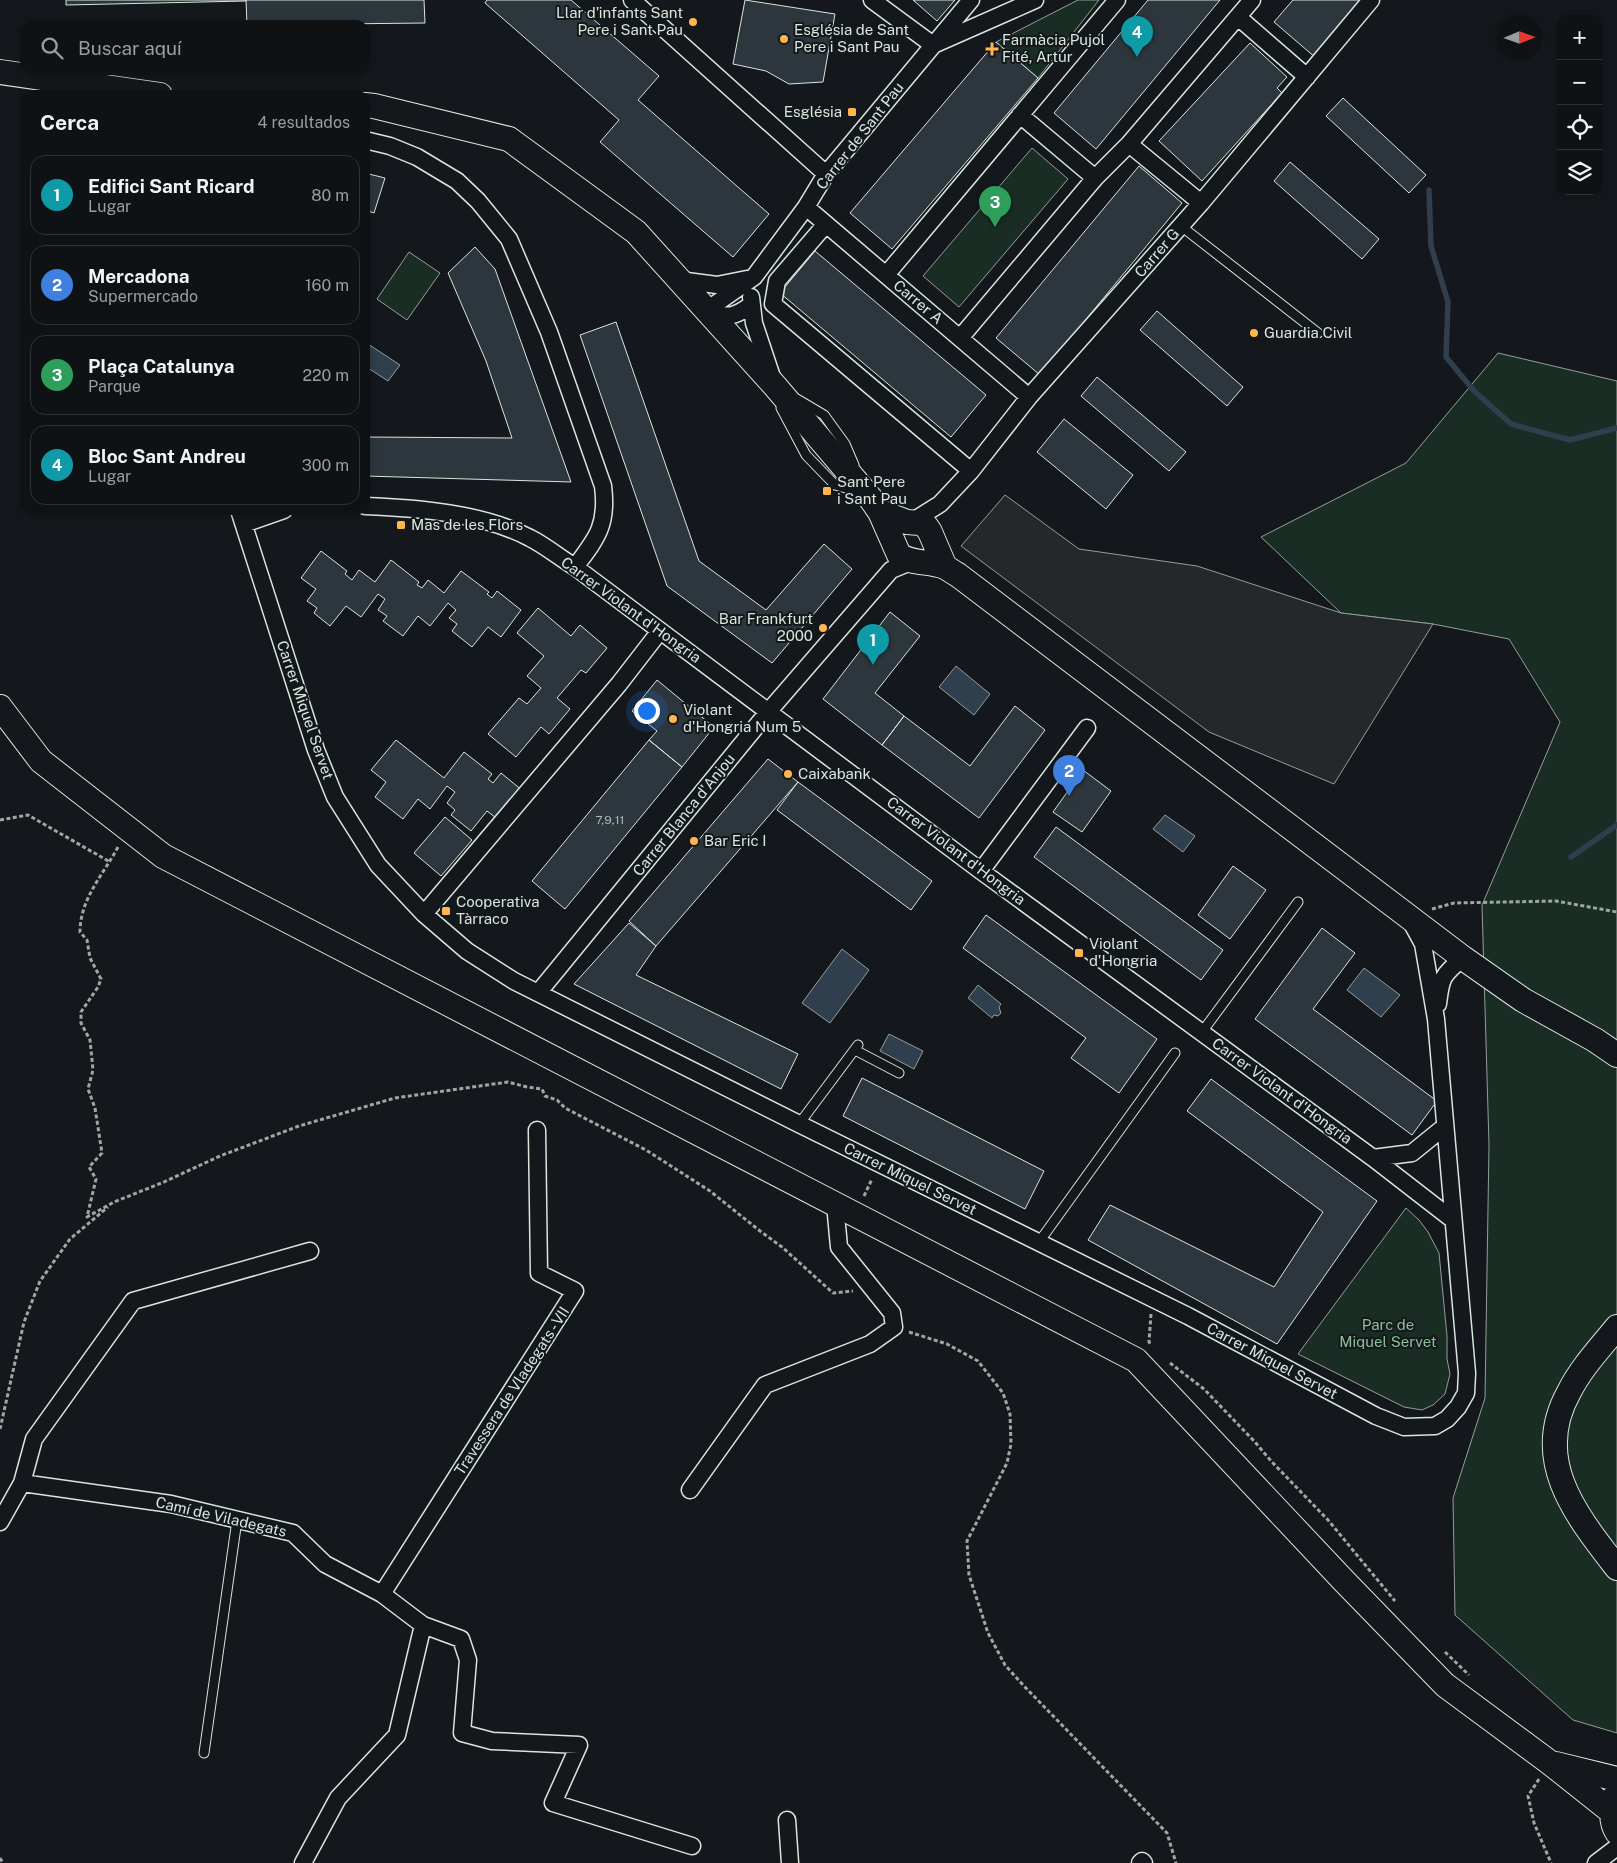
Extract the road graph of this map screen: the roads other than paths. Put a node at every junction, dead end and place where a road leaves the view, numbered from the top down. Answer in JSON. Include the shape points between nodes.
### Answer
{"nodes":[{"id":1,"x":632,"y":0,"type":"edge"},
{"id":2,"x":872,"y":0,"type":"edge"},
{"id":3,"x":971,"y":0,"type":"edge"},
{"id":4,"x":1035,"y":0,"type":"edge"},
{"id":5,"x":1117,"y":0,"type":"edge"},
{"id":6,"x":1252,"y":0,"type":"edge"},
{"id":7,"x":1371,"y":0,"type":"edge"},
{"id":8,"x":1238,"y":18,"type":"junction"},
{"id":9,"x":933,"y":44,"type":"junction"},
{"id":10,"x":0,"y":72,"type":"edge"},
{"id":11,"x":1307,"y":77,"type":"junction"},
{"id":12,"x":40,"y":78,"type":"junction"},
{"id":13,"x":53,"y":90,"type":"edge"},
{"id":14,"x":110,"y":90,"type":"edge"},
{"id":15,"x":370,"y":106,"type":"edge"},
{"id":16,"x":1020,"y":115,"type":"junction"},
{"id":17,"x":370,"y":141,"type":"edge"},
{"id":18,"x":1129,"y":144,"type":"junction"},
{"id":19,"x":826,"y":174,"type":"junction"},
{"id":20,"x":1095,"y":178,"type":"junction"},
{"id":21,"x":1201,"y":203,"type":"junction"},
{"id":22,"x":806,"y":207,"type":"junction"},
{"id":23,"x":826,"y":224,"type":"junction"},
{"id":24,"x":1181,"y":226,"type":"junction"},
{"id":25,"x":886,"y":275,"type":"junction"},
{"id":26,"x":754,"y":278,"type":"junction"},
{"id":27,"x":679,"y":280,"type":"junction"},
{"id":28,"x":751,"y":305,"type":"junction"},
{"id":29,"x":708,"y":313,"type":"junction"},
{"id":30,"x":1318,"y":334,"type":"dead end"},
{"id":31,"x":960,"y":338,"type":"junction"},
{"id":32,"x":768,"y":379,"type":"junction"},
{"id":33,"x":1029,"y":397,"type":"junction"},
{"id":34,"x":971,"y":471,"type":"junction"},
{"id":35,"x":370,"y":506,"type":"edge"},
{"id":36,"x":880,"y":512,"type":"junction"},
{"id":37,"x":242,"y":517,"type":"edge"},
{"id":38,"x":921,"y":529,"type":"junction"},
{"id":39,"x":902,"y":557,"type":"junction"},
{"id":40,"x":575,"y":567,"type":"junction"},
{"id":41,"x":945,"y":567,"type":"junction"},
{"id":42,"x":660,"y":631,"type":"junction"},
{"id":43,"x":0,"y":707,"type":"edge"},
{"id":44,"x":768,"y":712,"type":"junction"},
{"id":45,"x":1087,"y":728,"type":"dead end"},
{"id":46,"x":981,"y":872,"type":"junction"},
{"id":47,"x":1298,"y":902,"type":"dead end"},
{"id":48,"x":424,"y":914,"type":"junction"},
{"id":49,"x":1407,"y":916,"type":"junction"},
{"id":50,"x":1463,"y":958,"type":"junction"},
{"id":51,"x":538,"y":993,"type":"junction"},
{"id":52,"x":1436,"y":1019,"type":"junction"},
{"id":53,"x":1202,"y":1032,"type":"junction"},
{"id":54,"x":1175,"y":1053,"type":"dead end"},
{"id":55,"x":1617,"y":1055,"type":"edge"},
{"id":56,"x":899,"y":1073,"type":"dead end"},
{"id":57,"x":799,"y":1124,"type":"junction"},
{"id":58,"x":1444,"y":1127,"type":"junction"},
{"id":59,"x":537,"y":1130,"type":"dead end"},
{"id":60,"x":1373,"y":1158,"type":"junction"},
{"id":61,"x":835,"y":1204,"type":"junction"},
{"id":62,"x":1453,"y":1220,"type":"junction"},
{"id":63,"x":1039,"y":1242,"type":"junction"},
{"id":64,"x":310,"y":1250,"type":"dead end"},
{"id":65,"x":1617,"y":1327,"type":"edge"},
{"id":66,"x":22,"y":1483,"type":"junction"},
{"id":67,"x":690,"y":1490,"type":"dead end"},
{"id":68,"x":238,"y":1520,"type":"junction"},
{"id":69,"x":0,"y":1522,"type":"edge"},
{"id":70,"x":1617,"y":1568,"type":"edge"},
{"id":71,"x":382,"y":1594,"type":"junction"},
{"id":72,"x":423,"y":1625,"type":"junction"},
{"id":73,"x":204,"y":1753,"type":"dead end"},
{"id":74,"x":1549,"y":1762,"type":"junction"},
{"id":75,"x":1617,"y":1779,"type":"edge"},
{"id":76,"x":1615,"y":1812,"type":"edge"},
{"id":77,"x":787,"y":1820,"type":"dead end"},
{"id":78,"x":692,"y":1846,"type":"dead end"},
{"id":79,"x":1617,"y":1847,"type":"edge"},
{"id":80,"x":303,"y":1863,"type":"edge"},
{"id":81,"x":790,"y":1863,"type":"edge"},
{"id":82,"x":1140,"y":1863,"type":"edge"},
{"id":83,"x":1144,"y":1863,"type":"edge"},
{"id":84,"x":1596,"y":1863,"type":"edge"}],
"edges":[{"from":1,"to":19,"type":"street"},
{"from":2,"to":9,"type":"street"},
{"from":3,"to":9,"type":"street","name":"Carrer de Sant Pau"},
{"from":4,"to":9,"type":"street"},
{"from":5,"to":16,"type":"street"},
{"from":6,"to":8,"type":"street"},
{"from":7,"to":11,"type":"street","name":"Carrer G"},
{"from":8,"to":11,"type":"street"},
{"from":8,"to":18,"type":"street"},
{"from":9,"to":19,"type":"street","name":"Carrer de Sant Pau"},
{"from":10,"to":12,"type":"street"},
{"from":11,"to":21,"type":"street","name":"Carrer G"},
{"from":12,"to":13,"type":"street"},
{"from":12,"to":14,"type":"street"},
{"from":15,"to":27,"type":"street","via":[[509,139],[636,232]]},
{"from":16,"to":20,"type":"street"},
{"from":16,"to":25,"type":"street"},
{"from":17,"to":40,"type":"street","via":[[417,158],[458,181],[478,200],[509,240],[549,332],[603,486],[605,503],[597,538]]},
{"from":18,"to":20,"type":"street"},
{"from":18,"to":21,"type":"street"},
{"from":19,"to":22,"type":"street","name":"Carrer de Sant Pau"},
{"from":20,"to":31,"type":"street"},
{"from":21,"to":24,"type":"street","name":"Carrer G"},
{"from":22,"to":23,"type":"street","name":"Carrer A"},
{"from":22,"to":26,"type":"street","name":"Carrer de Sant Pau"},
{"from":23,"to":25,"type":"street","name":"Carrer A"},
{"from":23,"to":34,"type":"street","via":[[777,281],[773,304]]},
{"from":24,"to":30,"type":"lane"},
{"from":24,"to":33,"type":"street","name":"Carrer G"},
{"from":25,"to":31,"type":"street","name":"Carrer A"},
{"from":26,"to":27,"type":"street","via":[[717,284]]},
{"from":26,"to":28,"type":"street"},
{"from":26,"to":29,"type":"street","name":"Carrer de Sant Pau"},
{"from":27,"to":29,"type":"street"},
{"from":28,"to":29,"type":"street","via":[[728,317]]},
{"from":28,"to":32,"type":"street"},
{"from":29,"to":32,"type":"street"},
{"from":31,"to":33,"type":"street","name":"Carrer A"},
{"from":32,"to":36,"type":"street"},
{"from":33,"to":34,"type":"street","name":"Carrer G"},
{"from":34,"to":38,"type":"street","name":"Carrer G"},
{"from":35,"to":40,"type":"street","name":"Carrer Violant d'Hongria","via":[[417,508],[496,525],[530,538]]},
{"from":36,"to":38,"type":"street"},
{"from":36,"to":39,"type":"street"},
{"from":37,"to":48,"type":"street","name":"Carrer Miquel Servet","via":[[316,750],[335,797],[378,866]]},
{"from":38,"to":39,"type":"street","via":[[929,553]]},
{"from":38,"to":39,"type":"street","via":[[896,530]]},
{"from":38,"to":41,"type":"street"},
{"from":39,"to":41,"type":"street"},
{"from":39,"to":44,"type":"street","name":"Carrer Blanca d'Anjou"},
{"from":40,"to":42,"type":"street","name":"Carrer Violant d'Hongria"},
{"from":41,"to":49,"type":"street"},
{"from":42,"to":44,"type":"street","name":"Carrer Violant d'Hongria"},
{"from":42,"to":48,"type":"street"},
{"from":43,"to":61,"type":"street","via":[[41,762],[163,856]]},
{"from":44,"to":46,"type":"street","name":"Carrer Violant d'Hongria"},
{"from":44,"to":51,"type":"street","name":"Carrer Blanca d'Anjou"},
{"from":45,"to":46,"type":"street"},
{"from":46,"to":53,"type":"street","name":"Carrer Violant d'Hongria"},
{"from":47,"to":53,"type":"lane"},
{"from":48,"to":51,"type":"street","name":"Carrer Miquel Servet","via":[[467,951]]},
{"from":49,"to":50,"type":"street"},
{"from":49,"to":52,"type":"street","name":"Carrer Miquel Servet","via":[[1423,944]]},
{"from":50,"to":52,"type":"street","name":"Carrer Miquel Servet","via":[[1441,980]]},
{"from":50,"to":55,"type":"street","via":[[1523,1000]]},
{"from":51,"to":57,"type":"street","name":"Carrer Miquel Servet"},
{"from":52,"to":58,"type":"street","name":"Carrer Miquel Servet"},
{"from":53,"to":60,"type":"street","name":"Carrer Violant d'Hongria"},
{"from":54,"to":63,"type":"lane"},
{"from":56,"to":57,"type":"lane","via":[[857,1048]]},
{"from":57,"to":63,"type":"street","name":"Carrer Miquel Servet"},
{"from":58,"to":60,"type":"street","via":[[1412,1153]]},
{"from":58,"to":62,"type":"street","name":"Carrer Miquel Servet"},
{"from":59,"to":71,"type":"street","name":"Travessera de Vladegats - VII","via":[[539,1273],[575,1291]]},
{"from":60,"to":62,"type":"street","name":"Carrer Violant d'Hongria"},
{"from":61,"to":67,"type":"street","via":[[839,1247],[892,1313],[894,1327],[870,1344],[765,1385]]},
{"from":61,"to":74,"type":"street","via":[[1136,1360],[1445,1685]]},
{"from":62,"to":63,"type":"street","name":"Carrer Miquel Servet","via":[[1466,1393],[1447,1419],[1435,1426],[1419,1427],[1404,1427],[1376,1416],[1188,1316]]},
{"from":64,"to":66,"type":"street","via":[[133,1301],[34,1439]]},
{"from":65,"to":70,"type":"street","via":[[1569,1391],[1558,1418],[1554,1450],[1559,1476],[1570,1502]]},
{"from":66,"to":68,"type":"street","name":"Camí de Viladegats","via":[[171,1504]]},
{"from":66,"to":69,"type":"street"},
{"from":68,"to":71,"type":"street","name":"Camí de Viladegats","via":[[293,1533],[325,1564]]},
{"from":68,"to":73,"type":"lane"},
{"from":71,"to":72,"type":"street","name":"Camí de Viladegats"},
{"from":72,"to":78,"type":"street","name":"Camí de Viladegats","via":[[461,1639],[468,1660],[462,1734],[492,1741],[579,1745],[553,1802]]},
{"from":72,"to":80,"type":"street","via":[[396,1735],[338,1798]]},
{"from":74,"to":75,"type":"street"},
{"from":74,"to":76,"type":"street"},
{"from":77,"to":81,"type":"street"},
{"from":79,"to":84,"type":"street"},
{"from":82,"to":83,"type":"street"}]}
